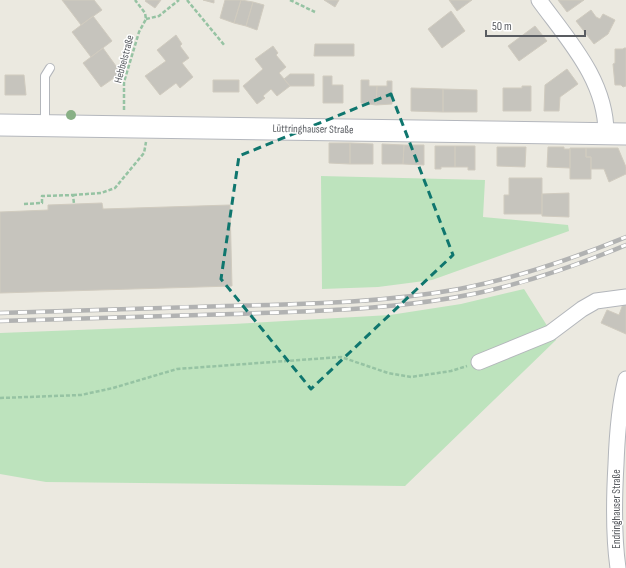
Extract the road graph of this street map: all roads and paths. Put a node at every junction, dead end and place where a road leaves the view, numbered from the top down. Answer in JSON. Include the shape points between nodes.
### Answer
{"nodes":[{"id":1,"x":135,"y":0,"type":"edge"},
{"id":2,"x":179,"y":0,"type":"edge"},
{"id":3,"x":187,"y":0,"type":"edge"},
{"id":4,"x":290,"y":0,"type":"edge"},
{"id":5,"x":539,"y":0,"type":"edge"},
{"id":6,"x":315,"y":12,"type":"dead end"},
{"id":7,"x":146,"y":20,"type":"junction"},
{"id":8,"x":225,"y":46,"type":"dead end"},
{"id":9,"x":50,"y":68,"type":"dead end"},
{"id":10,"x":124,"y":103,"type":"dead end"},
{"id":11,"x":0,"y":125,"type":"edge"},
{"id":12,"x":45,"y":126,"type":"junction"},
{"id":13,"x":616,"y":133,"type":"edge"},
{"id":14,"x":146,"y":139,"type":"dead end"},
{"id":15,"x":73,"y":195,"type":"junction"},
{"id":16,"x":24,"y":204,"type":"dead end"},
{"id":17,"x":74,"y":204,"type":"dead end"},
{"id":18,"x":626,"y":297,"type":"edge"},
{"id":19,"x":479,"y":362,"type":"joint"},
{"id":20,"x":626,"y":379,"type":"edge"},
{"id":21,"x":0,"y":398,"type":"edge"},
{"id":22,"x":618,"y":568,"type":"edge"}],
"edges":[{"from":1,"to":7,"type":"path","via":[[145,14]]},
{"from":2,"to":7,"type":"path","via":[[159,16]]},
{"from":3,"to":8,"type":"path"},
{"from":4,"to":6,"type":"path"},
{"from":5,"to":13,"type":"street","via":[[595,80],[606,119]]},
{"from":7,"to":10,"type":"path","name":"Hebbelstraße","via":[[139,32],[124,82]]},
{"from":9,"to":12,"type":"lane","via":[[45,79]]},
{"from":11,"to":12,"type":"street","name":"Lüttringhauser Straße"},
{"from":12,"to":13,"type":"street","name":"Lüttringhauser Straße"},
{"from":14,"to":15,"type":"path","via":[[144,153],[115,188],[101,193]]},
{"from":15,"to":16,"type":"path","via":[[42,196],[42,203]]},
{"from":15,"to":17,"type":"path"},
{"from":18,"to":19,"type":"street","via":[[596,301],[550,333]]},
{"from":19,"to":21,"type":"path","via":[[451,371],[411,377],[388,373],[341,357],[177,369],[81,395]]},
{"from":20,"to":22,"type":"street","name":"Endringhauser Straße","via":[[619,420],[614,487],[614,529]]}]}
